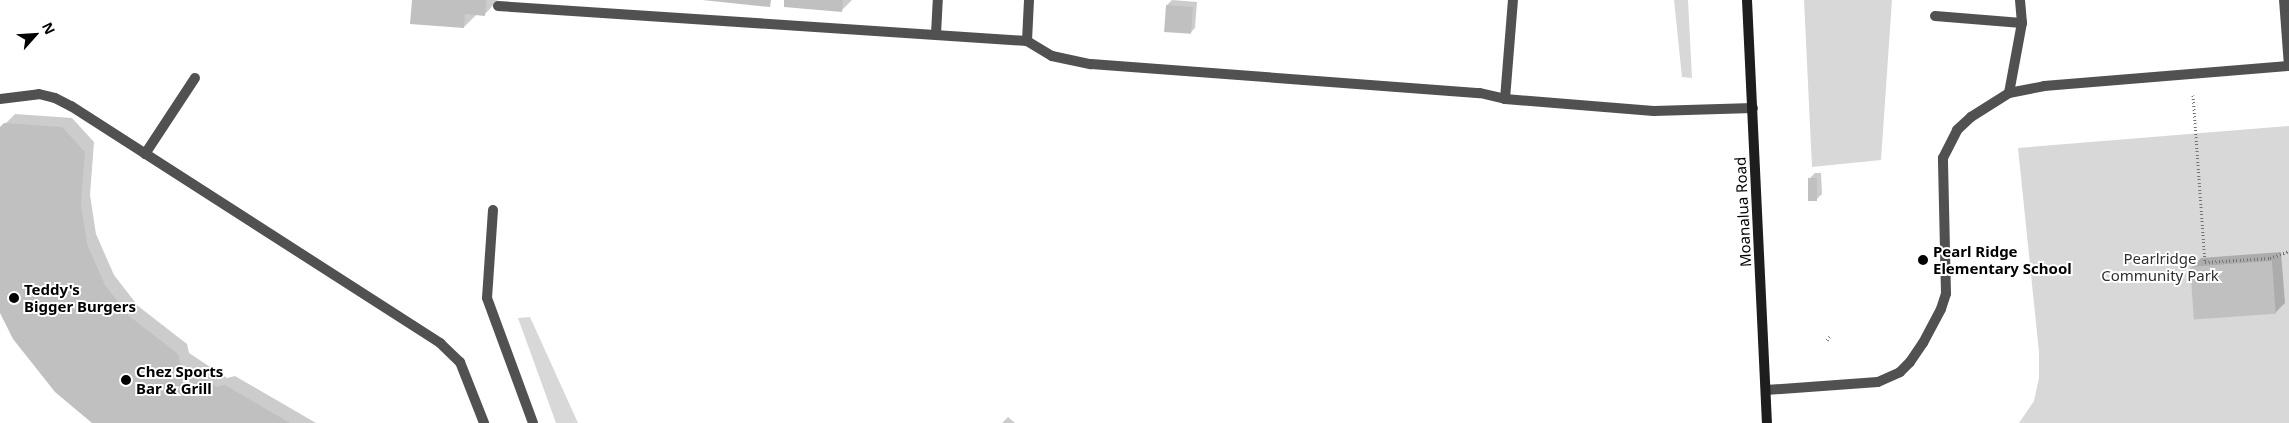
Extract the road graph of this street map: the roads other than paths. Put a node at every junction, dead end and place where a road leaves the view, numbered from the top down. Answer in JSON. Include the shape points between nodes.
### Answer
{"nodes":[{"id":1,"x":938,"y":0,"type":"edge"},
{"id":2,"x":1030,"y":0,"type":"edge"},
{"id":3,"x":1513,"y":0,"type":"edge"},
{"id":4,"x":1748,"y":0,"type":"edge"},
{"id":5,"x":2020,"y":0,"type":"edge"},
{"id":6,"x":2284,"y":0,"type":"edge"},
{"id":7,"x":498,"y":6,"type":"dead end"},
{"id":8,"x":1935,"y":16,"type":"dead end"},
{"id":9,"x":2022,"y":23,"type":"junction"},
{"id":10,"x":936,"y":34,"type":"junction"},
{"id":11,"x":1027,"y":40,"type":"junction"},
{"id":12,"x":195,"y":78,"type":"dead end"},
{"id":13,"x":2009,"y":92,"type":"junction"},
{"id":14,"x":0,"y":99,"type":"edge"},
{"id":15,"x":1504,"y":99,"type":"junction"},
{"id":16,"x":1753,"y":108,"type":"junction"},
{"id":17,"x":145,"y":154,"type":"junction"},
{"id":18,"x":493,"y":210,"type":"dead end"},
{"id":19,"x":1766,"y":390,"type":"junction"},
{"id":20,"x":484,"y":423,"type":"edge"},
{"id":21,"x":533,"y":423,"type":"edge"},
{"id":22,"x":1767,"y":423,"type":"edge"}],
"edges":[{"from":1,"to":10,"type":"lane"},
{"from":2,"to":11,"type":"lane"},
{"from":3,"to":15,"type":"lane"},
{"from":4,"to":16,"type":"main road","name":"Moanalua Road"},
{"from":5,"to":9,"type":"lane"},
{"from":6,"to":13,"type":"lane","via":[[2289,66],[2044,86]]},
{"from":7,"to":10,"type":"lane"},
{"from":8,"to":9,"type":"lane"},
{"from":9,"to":13,"type":"lane"},
{"from":10,"to":11,"type":"lane"},
{"from":11,"to":15,"type":"lane","via":[[1052,56],[1091,64],[1480,92]]},
{"from":12,"to":17,"type":"lane"},
{"from":13,"to":19,"type":"lane","via":[[1957,130],[1943,158],[1946,294],[1932,326],[1910,362],[1900,372],[1878,382]]},
{"from":14,"to":17,"type":"lane","via":[[39,94],[55,98],[93,118]]},
{"from":15,"to":16,"type":"lane","via":[[1654,111]]},
{"from":16,"to":19,"type":"main road","name":"Moanalua Road"},
{"from":17,"to":20,"type":"lane","via":[[451,351],[460,362]]},
{"from":18,"to":21,"type":"lane","via":[[487,298]]},
{"from":19,"to":22,"type":"main road","name":"Moanalua Road"}]}
